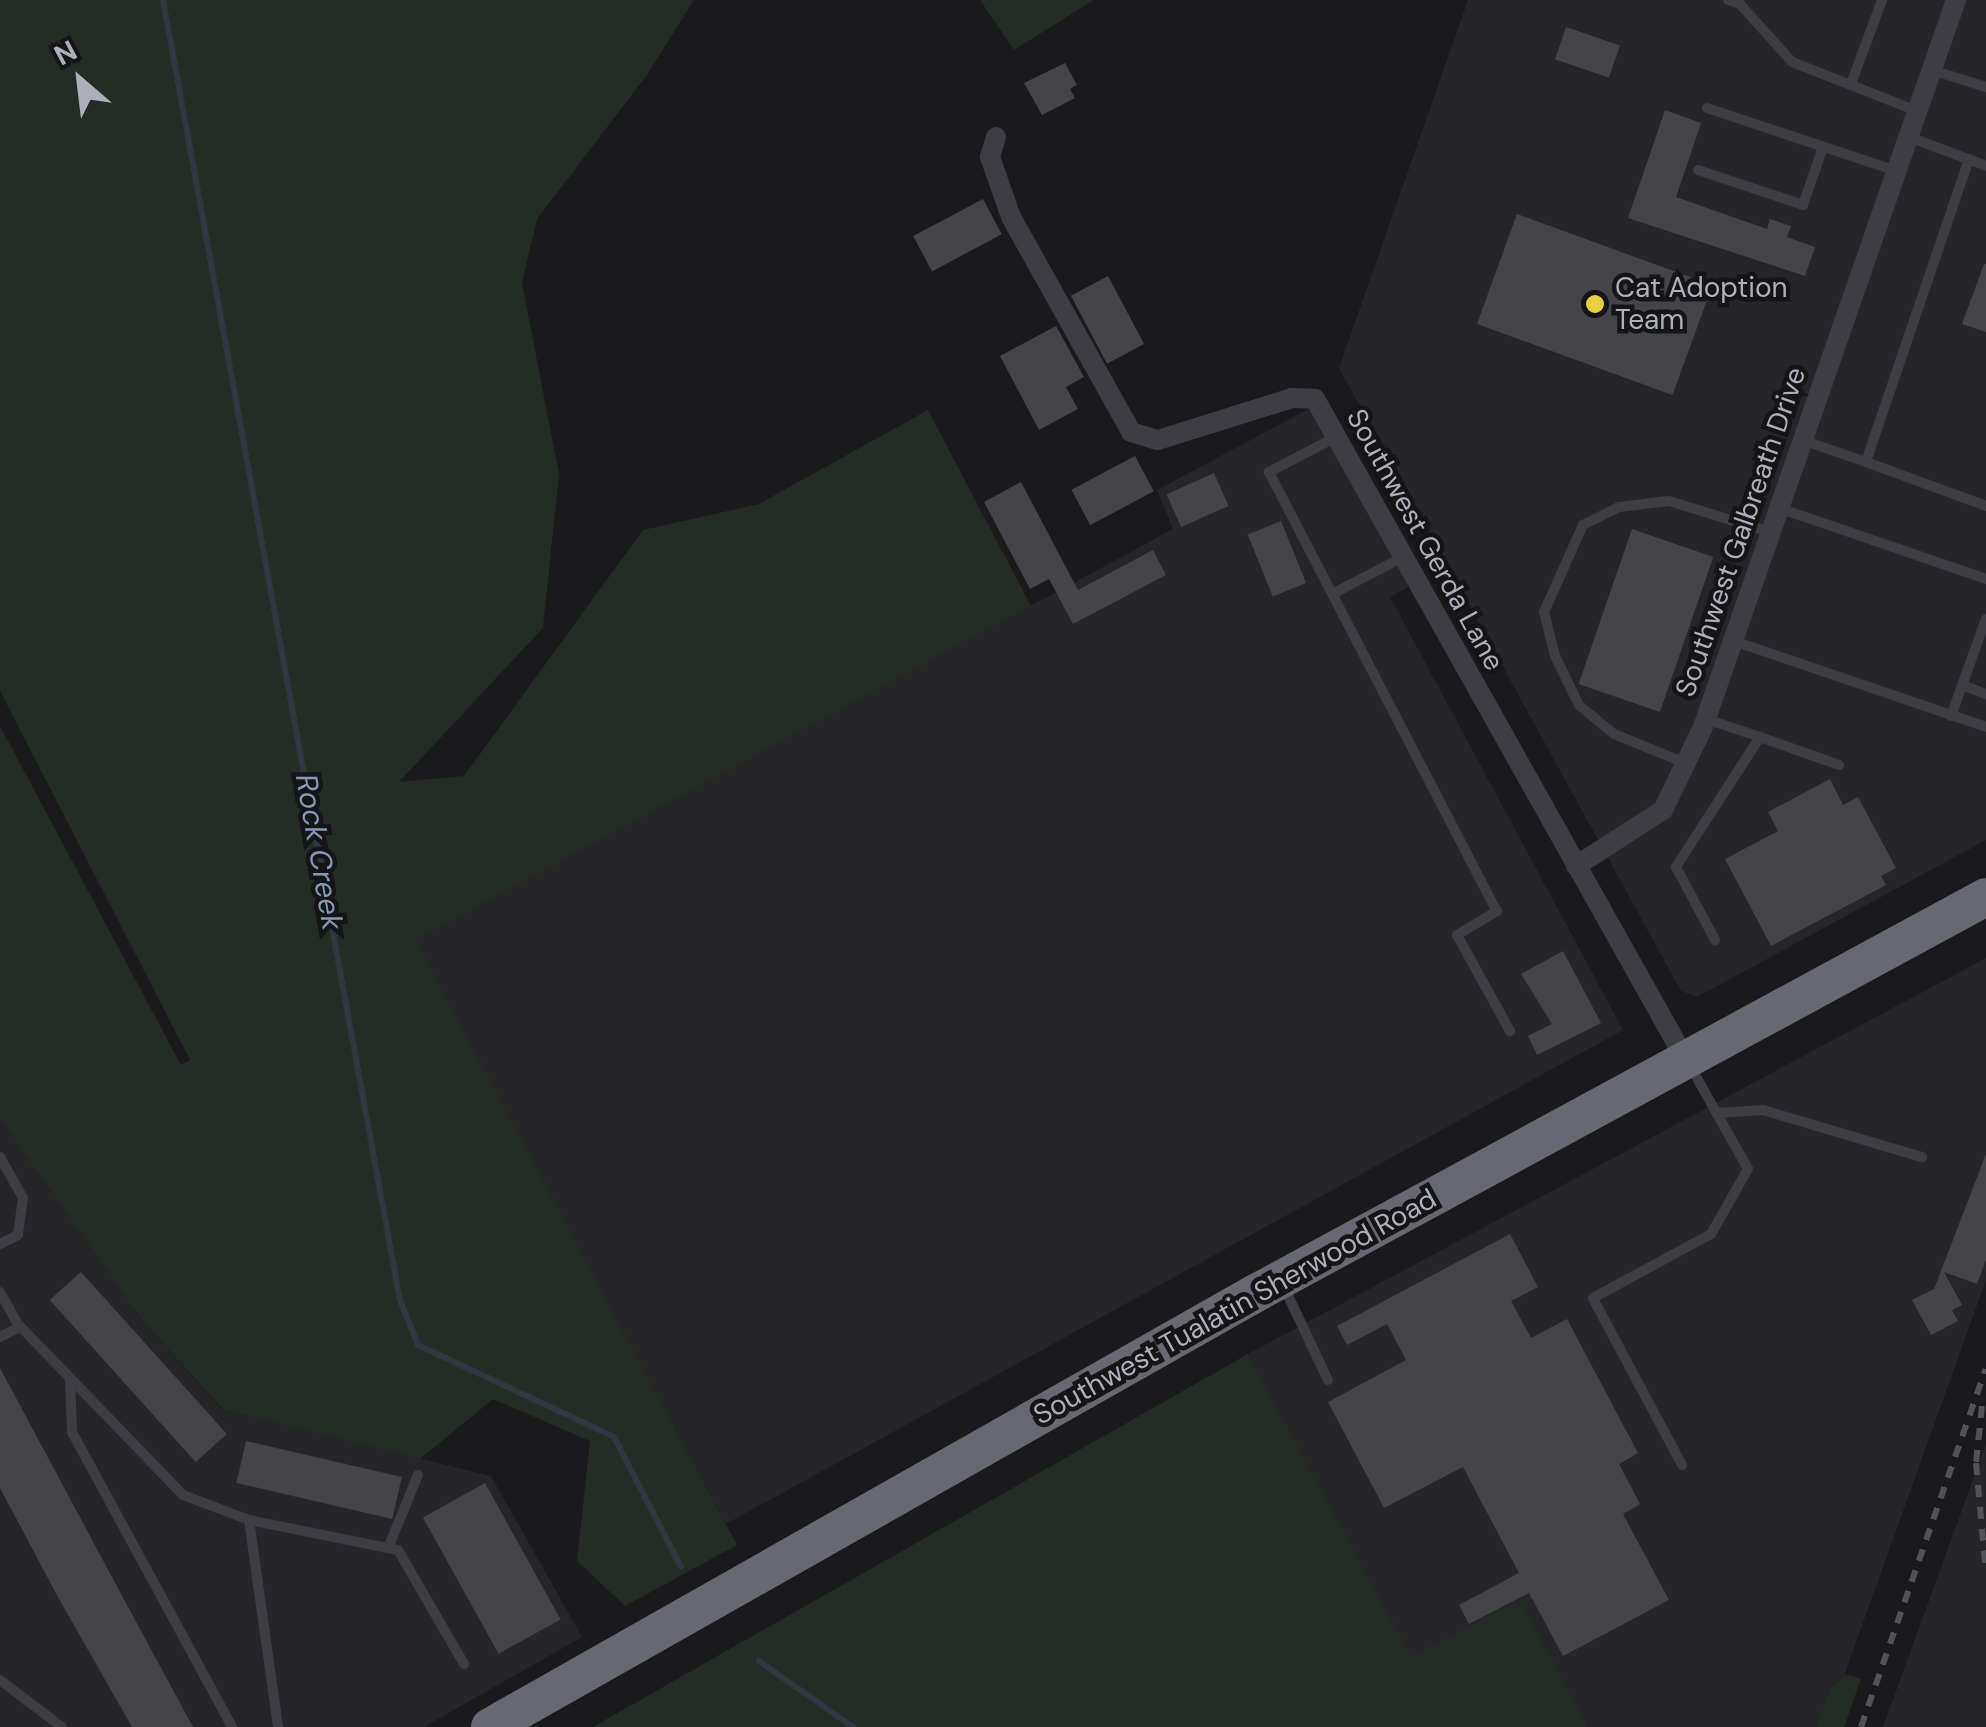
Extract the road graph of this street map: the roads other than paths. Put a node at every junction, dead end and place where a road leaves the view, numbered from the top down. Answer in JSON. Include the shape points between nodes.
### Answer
{"nodes":[{"id":1,"x":1728,"y":0,"type":"edge"},
{"id":2,"x":1882,"y":0,"type":"edge"},
{"id":3,"x":1956,"y":0,"type":"edge"},
{"id":4,"x":1931,"y":70,"type":"junction"},
{"id":5,"x":1851,"y":84,"type":"junction"},
{"id":6,"x":1986,"y":87,"type":"edge"},
{"id":7,"x":1707,"y":108,"type":"dead end"},
{"id":8,"x":1917,"y":110,"type":"junction"},
{"id":9,"x":1908,"y":136,"type":"junction"},
{"id":10,"x":996,"y":137,"type":"dead end"},
{"id":11,"x":1823,"y":146,"type":"junction"},
{"id":12,"x":1969,"y":160,"type":"junction"},
{"id":13,"x":1986,"y":166,"type":"edge"},
{"id":14,"x":1698,"y":170,"type":"dead end"},
{"id":15,"x":1896,"y":171,"type":"junction"},
{"id":16,"x":1336,"y":437,"type":"junction"},
{"id":17,"x":1802,"y":440,"type":"junction"},
{"id":18,"x":1866,"y":462,"type":"junction"},
{"id":19,"x":1986,"y":506,"type":"edge"},
{"id":20,"x":1779,"y":508,"type":"junction"},
{"id":21,"x":1770,"y":532,"type":"junction"},
{"id":22,"x":1403,"y":558,"type":"junction"},
{"id":23,"x":1986,"y":579,"type":"edge"},
{"id":24,"x":1334,"y":594,"type":"junction"},
{"id":25,"x":1986,"y":619,"type":"edge"},
{"id":26,"x":1733,"y":641,"type":"junction"},
{"id":27,"x":1962,"y":686,"type":"junction"},
{"id":28,"x":1986,"y":694,"type":"edge"},
{"id":29,"x":1951,"y":716,"type":"junction"},
{"id":30,"x":1706,"y":719,"type":"junction"},
{"id":31,"x":1986,"y":727,"type":"edge"},
{"id":32,"x":1760,"y":737,"type":"junction"},
{"id":33,"x":1686,"y":763,"type":"junction"},
{"id":34,"x":1840,"y":765,"type":"dead end"},
{"id":35,"x":1576,"y":866,"type":"junction"},
{"id":36,"x":1986,"y":897,"type":"edge"},
{"id":37,"x":1715,"y":940,"type":"dead end"},
{"id":38,"x":1510,"y":1031,"type":"dead end"},
{"id":39,"x":1686,"y":1060,"type":"junction"},
{"id":40,"x":1717,"y":1113,"type":"junction"},
{"id":41,"x":0,"y":1157,"type":"edge"},
{"id":42,"x":1922,"y":1157,"type":"dead end"},
{"id":43,"x":0,"y":1244,"type":"edge"},
{"id":44,"x":1281,"y":1279,"type":"junction"},
{"id":45,"x":0,"y":1292,"type":"edge"},
{"id":46,"x":20,"y":1326,"type":"junction"},
{"id":47,"x":0,"y":1338,"type":"edge"},
{"id":48,"x":70,"y":1379,"type":"junction"},
{"id":49,"x":1328,"y":1380,"type":"dead end"},
{"id":50,"x":1682,"y":1466,"type":"dead end"},
{"id":51,"x":418,"y":1475,"type":"dead end"},
{"id":52,"x":250,"y":1520,"type":"junction"},
{"id":53,"x":388,"y":1548,"type":"junction"},
{"id":54,"x":464,"y":1664,"type":"dead end"},
{"id":55,"x":0,"y":1680,"type":"edge"},
{"id":56,"x":62,"y":1727,"type":"edge"},
{"id":57,"x":232,"y":1727,"type":"edge"},
{"id":58,"x":278,"y":1727,"type":"edge"},
{"id":59,"x":490,"y":1727,"type":"edge"}],
"edges":[{"from":1,"to":5,"type":"lane","via":[[1740,4],[1792,62]]},
{"from":2,"to":5,"type":"lane"},
{"from":3,"to":4,"type":"street","name":"Southwest Galbreath Drive"},
{"from":4,"to":6,"type":"lane"},
{"from":4,"to":8,"type":"street","name":"Southwest Galbreath Drive"},
{"from":5,"to":8,"type":"lane"},
{"from":7,"to":11,"type":"lane"},
{"from":8,"to":9,"type":"street","name":"Southwest Galbreath Drive"},
{"from":9,"to":12,"type":"lane"},
{"from":9,"to":15,"type":"street","name":"Southwest Galbreath Drive"},
{"from":10,"to":16,"type":"street","name":"Southwest Gerda Lane","via":[[990,157],[1011,217],[1131,432],[1158,440],[1292,398],[1315,399]]},
{"from":11,"to":14,"type":"lane","via":[[1803,206]]},
{"from":11,"to":15,"type":"lane"},
{"from":12,"to":13,"type":"lane"},
{"from":12,"to":18,"type":"lane"},
{"from":15,"to":17,"type":"street","name":"Southwest Galbreath Drive"},
{"from":16,"to":22,"type":"street","name":"Southwest Gerda Lane"},
{"from":16,"to":24,"type":"lane","via":[[1269,472]]},
{"from":17,"to":18,"type":"lane"},
{"from":17,"to":20,"type":"street","name":"Southwest Galbreath Drive"},
{"from":18,"to":19,"type":"lane"},
{"from":20,"to":21,"type":"street","name":"Southwest Galbreath Drive"},
{"from":20,"to":23,"type":"lane"},
{"from":21,"to":26,"type":"street","name":"Southwest Galbreath Drive"},
{"from":21,"to":33,"type":"lane","via":[[1669,501],[1619,506],[1583,525],[1544,612],[1555,656],[1579,705],[1614,734]]},
{"from":22,"to":24,"type":"lane"},
{"from":22,"to":35,"type":"street","name":"Southwest Gerda Lane"},
{"from":24,"to":38,"type":"lane","via":[[1498,911],[1457,935]]},
{"from":25,"to":27,"type":"lane"},
{"from":26,"to":29,"type":"lane"},
{"from":26,"to":30,"type":"street","name":"Southwest Galbreath Drive"},
{"from":27,"to":28,"type":"lane"},
{"from":27,"to":29,"type":"lane"},
{"from":29,"to":31,"type":"lane"},
{"from":30,"to":32,"type":"lane"},
{"from":30,"to":33,"type":"street","name":"Southwest Galbreath Drive"},
{"from":32,"to":34,"type":"lane"},
{"from":32,"to":37,"type":"lane","via":[[1676,867]]},
{"from":33,"to":35,"type":"street","name":"Southwest Galbreath Drive","via":[[1663,810]]},
{"from":35,"to":39,"type":"street","name":"Southwest Gerda Lane"},
{"from":36,"to":39,"type":"highway","name":"Southwest Tualatin Sherwood Road"},
{"from":39,"to":40,"type":"lane"},
{"from":39,"to":44,"type":"highway","name":"Southwest Tualatin Sherwood Road"},
{"from":40,"to":42,"type":"lane","via":[[1764,1110]]},
{"from":40,"to":50,"type":"lane","via":[[1748,1170],[1711,1234],[1593,1298]]},
{"from":41,"to":43,"type":"lane","via":[[23,1198],[18,1235]]},
{"from":44,"to":49,"type":"lane"},
{"from":44,"to":59,"type":"highway","name":"Southwest Tualatin Sherwood Road"},
{"from":45,"to":46,"type":"lane"},
{"from":46,"to":47,"type":"lane"},
{"from":46,"to":48,"type":"lane"},
{"from":48,"to":52,"type":"lane","via":[[182,1494]]},
{"from":48,"to":57,"type":"lane","via":[[72,1432]]},
{"from":51,"to":53,"type":"lane"},
{"from":52,"to":53,"type":"lane"},
{"from":52,"to":58,"type":"lane"},
{"from":53,"to":54,"type":"lane","via":[[398,1550]]},
{"from":55,"to":56,"type":"lane"}]}
